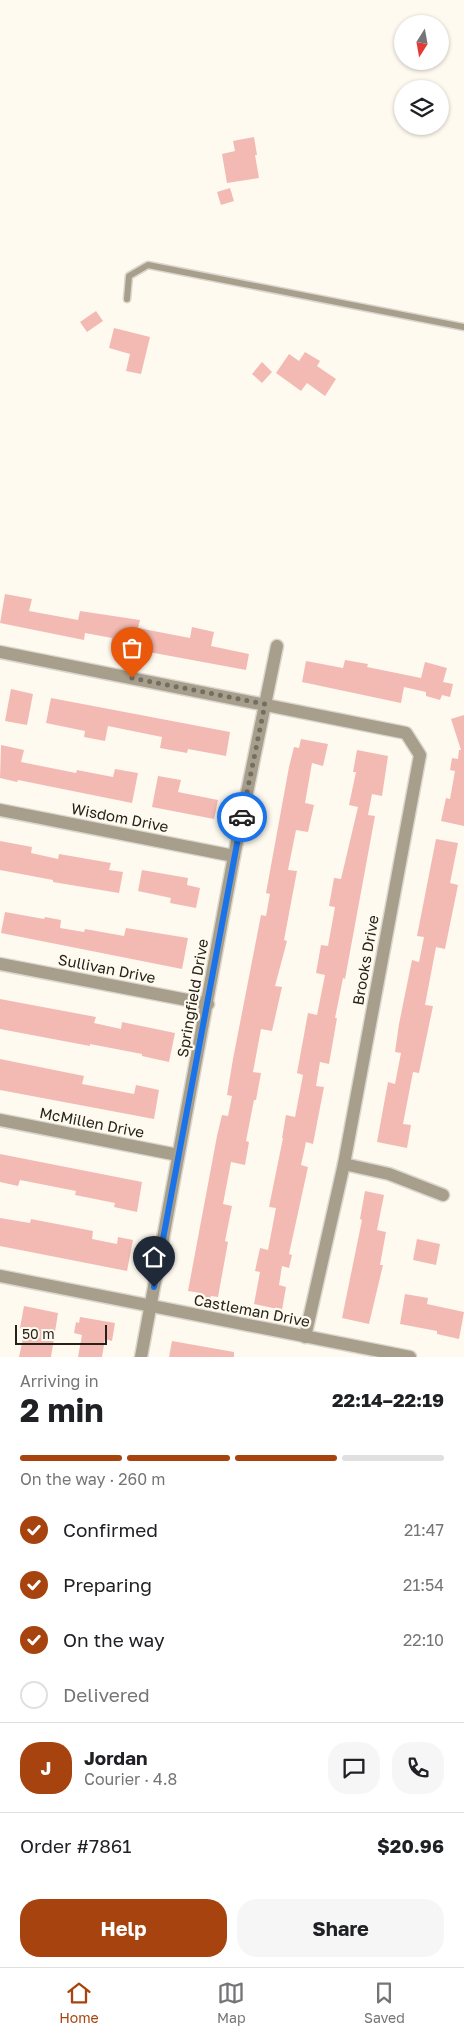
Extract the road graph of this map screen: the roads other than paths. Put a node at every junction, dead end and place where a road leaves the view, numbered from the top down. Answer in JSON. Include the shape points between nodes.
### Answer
{"nodes":[{"id":1,"x":127,"y":299,"type":"dead end"},
{"id":2,"x":464,"y":327,"type":"edge"},
{"id":3,"x":277,"y":646,"type":"dead end"},
{"id":4,"x":0,"y":652,"type":"edge"},
{"id":5,"x":265,"y":704,"type":"junction"},
{"id":6,"x":0,"y":810,"type":"edge"},
{"id":7,"x":234,"y":856,"type":"junction"},
{"id":8,"x":0,"y":964,"type":"edge"},
{"id":9,"x":208,"y":1004,"type":"junction"},
{"id":10,"x":0,"y":1120,"type":"edge"},
{"id":11,"x":178,"y":1155,"type":"junction"},
{"id":12,"x":344,"y":1164,"type":"junction"},
{"id":13,"x":444,"y":1194,"type":"dead end"},
{"id":14,"x":0,"y":1276,"type":"edge"},
{"id":15,"x":151,"y":1306,"type":"junction"},
{"id":16,"x":305,"y":1337,"type":"junction"},
{"id":17,"x":141,"y":1357,"type":"edge"},
{"id":18,"x":410,"y":1357,"type":"edge"}],
"edges":[{"from":1,"to":2,"type":"lane","via":[[130,276],[148,265]]},
{"from":3,"to":5,"type":"street","name":"Springfield Drive"},
{"from":4,"to":5,"type":"street","name":"Brooks Drive"},
{"from":5,"to":7,"type":"street","name":"Springfield Drive"},
{"from":5,"to":12,"type":"street","name":"Brooks Drive","via":[[406,733],[420,754]]},
{"from":6,"to":7,"type":"street","name":"Wisdom Drive"},
{"from":7,"to":9,"type":"street","name":"Springfield Drive"},
{"from":8,"to":9,"type":"street","name":"Sullivan Drive"},
{"from":9,"to":11,"type":"street","name":"Springfield Drive"},
{"from":10,"to":11,"type":"street","name":"McMillen Drive"},
{"from":11,"to":15,"type":"street","name":"Springfield Drive"},
{"from":12,"to":13,"type":"street","via":[[389,1174]]},
{"from":12,"to":16,"type":"street","name":"Brooks Drive"},
{"from":14,"to":15,"type":"street","name":"Castleman Drive"},
{"from":15,"to":16,"type":"street","name":"Castleman Drive"},
{"from":15,"to":17,"type":"street","name":"Springfield Drive"},
{"from":16,"to":18,"type":"street","name":"Castleman Drive"}]}
